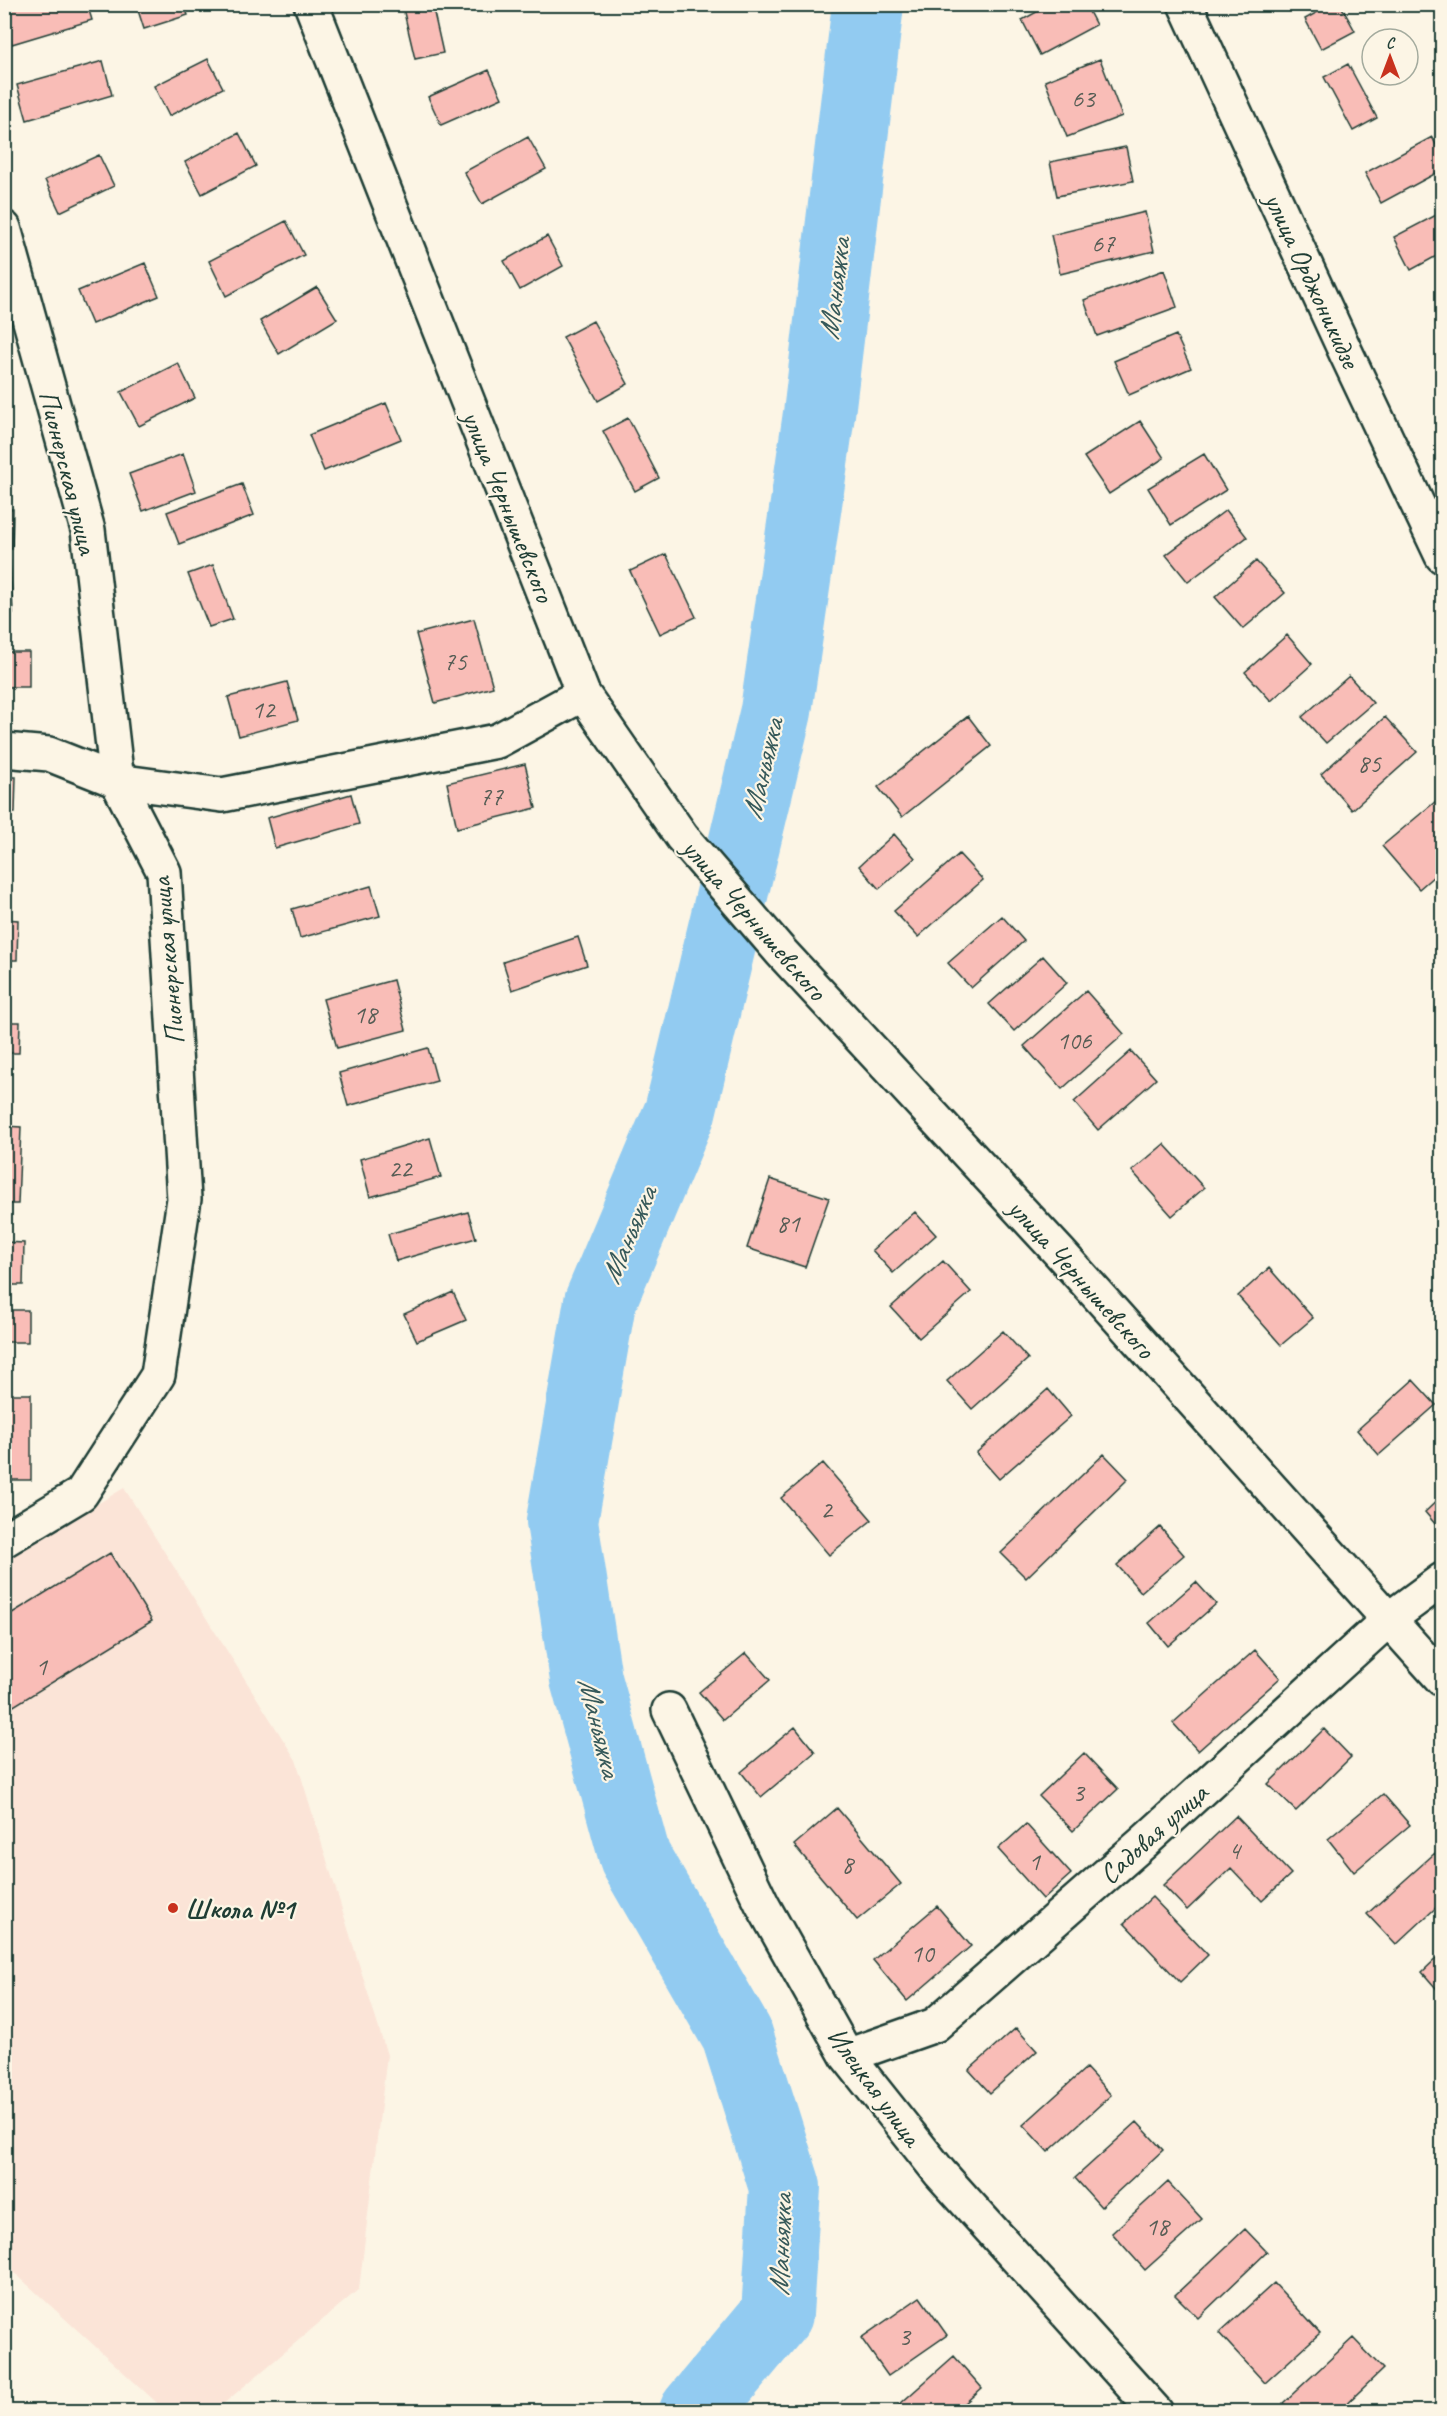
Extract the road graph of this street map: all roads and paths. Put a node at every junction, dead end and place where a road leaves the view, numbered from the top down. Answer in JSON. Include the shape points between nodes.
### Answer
{"nodes":[{"id":1,"x":311,"y":4,"type":"edge"},
{"id":2,"x":1185,"y":4,"type":"edge"},
{"id":3,"x":4,"y":228,"type":"edge"},
{"id":4,"x":1443,"y":556,"type":"edge"},
{"id":5,"x":583,"y":694,"type":"junction"},
{"id":6,"x":4,"y":750,"type":"edge"},
{"id":7,"x":117,"y":781,"type":"junction"},
{"id":8,"x":4,"y":1540,"type":"edge"},
{"id":9,"x":1443,"y":1580,"type":"edge"},
{"id":10,"x":1389,"y":1619,"type":"junction"},
{"id":11,"x":1443,"y":1679,"type":"edge"},
{"id":12,"x":669,"y":1710,"type":"dead end"},
{"id":13,"x":847,"y":2056,"type":"junction"},
{"id":14,"x":1156,"y":2412,"type":"edge"}],
"edges":[{"from":1,"to":5,"type":"street","name":"улица Чернышевского"},
{"from":2,"to":4,"type":"street","name":"улица Орджоникидзе"},
{"from":3,"to":7,"type":"street","name":"Пионерская улица","via":[[88,530]]},
{"from":5,"to":7,"type":"street","via":[[497,741],[222,795]]},
{"from":5,"to":10,"type":"street","name":"улица Чернышевского","via":[[682,837],[781,952],[1060,1253]]},
{"from":6,"to":7,"type":"street","via":[[49,754]]},
{"from":7,"to":8,"type":"street","name":"Пионерская улица","via":[[164,872],[184,1199],[160,1363],[158,1375],[81,1494]]},
{"from":9,"to":10,"type":"street","name":"Садовая улица"},
{"from":10,"to":11,"type":"street","name":"улица Чернышевского"},
{"from":10,"to":13,"type":"street","name":"Садовая улица","via":[[935,2025]]},
{"from":12,"to":13,"type":"street","name":"Илецкая улица","via":[[762,1904]]},
{"from":13,"to":14,"type":"street","name":"Илецкая улица","via":[[940,2173]]}]}
